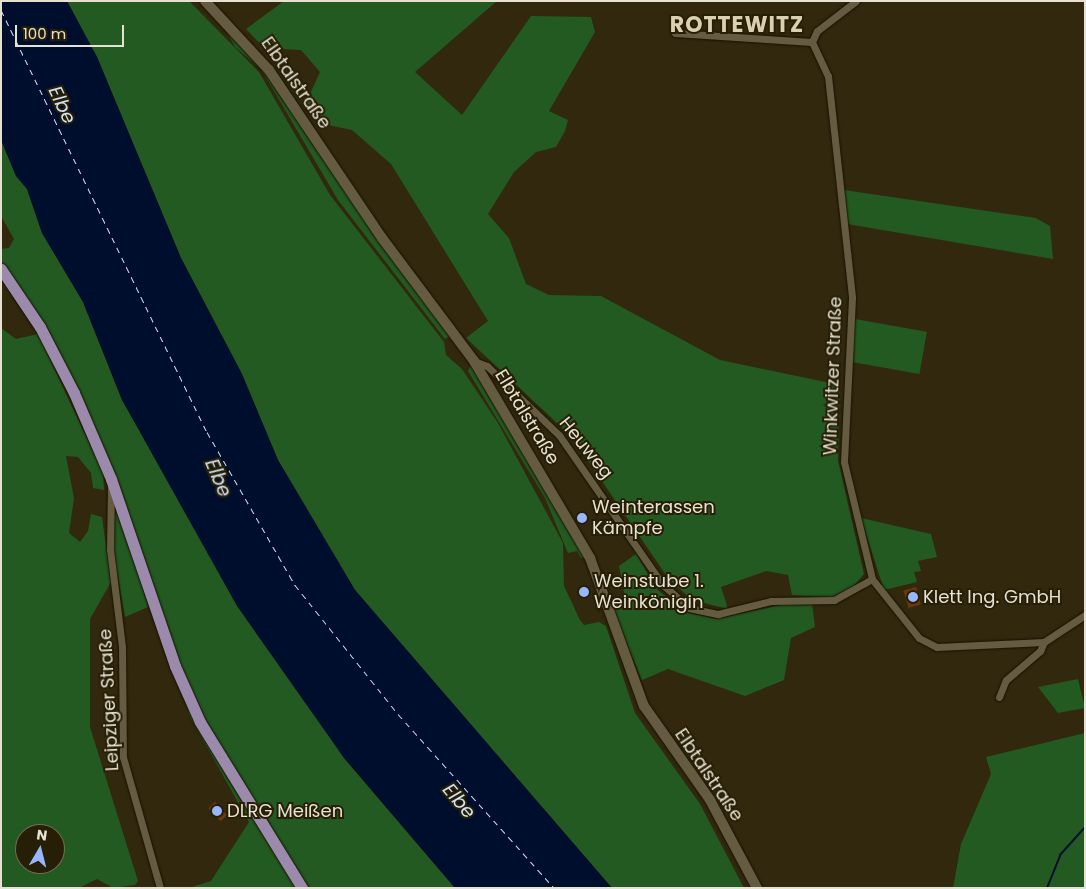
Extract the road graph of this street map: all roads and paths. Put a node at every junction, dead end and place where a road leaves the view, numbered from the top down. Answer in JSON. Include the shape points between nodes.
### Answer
{"nodes":[{"id":1,"x":205,"y":1,"type":"edge"},
{"id":2,"x":856,"y":1,"type":"edge"},
{"id":3,"x":675,"y":33,"type":"dead end"},
{"id":4,"x":812,"y":42,"type":"junction"},
{"id":5,"x":1,"y":269,"type":"edge"},
{"id":6,"x":474,"y":362,"type":"junction"},
{"id":7,"x":111,"y":479,"type":"junction"},
{"id":8,"x":127,"y":524,"type":"junction"},
{"id":9,"x":110,"y":537,"type":"junction"},
{"id":10,"x":872,"y":579,"type":"junction"},
{"id":11,"x":1085,"y":615,"type":"edge"},
{"id":12,"x":1044,"y":642,"type":"junction"},
{"id":13,"x":999,"y":697,"type":"dead end"},
{"id":14,"x":160,"y":888,"type":"edge"},
{"id":15,"x":302,"y":888,"type":"edge"},
{"id":16,"x":757,"y":888,"type":"edge"}],
"edges":[{"from":1,"to":6,"type":"street","name":"Elbtalstraße","via":[[269,70],[377,230]]},
{"from":2,"to":4,"type":"street","via":[[818,31]]},
{"from":3,"to":4,"type":"street"},
{"from":4,"to":10,"type":"street","name":"Winkwitzer Straße","via":[[828,76],[852,298],[844,462]]},
{"from":5,"to":7,"type":"main road","via":[[66,376]]},
{"from":6,"to":10,"type":"street","name":"Heuweg","via":[[487,366],[559,435],[663,585],[689,608],[718,614],[771,601],[834,600]]},
{"from":6,"to":16,"type":"street","name":"Elbtalstraße","via":[[590,558],[644,706],[710,800]]},
{"from":7,"to":8,"type":"main road"},
{"from":7,"to":9,"type":"street","name":"Leipziger Straße"},
{"from":8,"to":9,"type":"street","via":[[113,529]]},
{"from":8,"to":15,"type":"main road","via":[[200,722]]},
{"from":9,"to":14,"type":"street","name":"Leipziger Straße","via":[[122,639],[125,771]]},
{"from":10,"to":12,"type":"street","name":"Winkwitzer Straße","via":[[929,645],[964,649]]},
{"from":11,"to":12,"type":"street","name":"Winkwitzer Straße"},
{"from":12,"to":13,"type":"street","via":[[1040,651],[1006,680]]}]}
